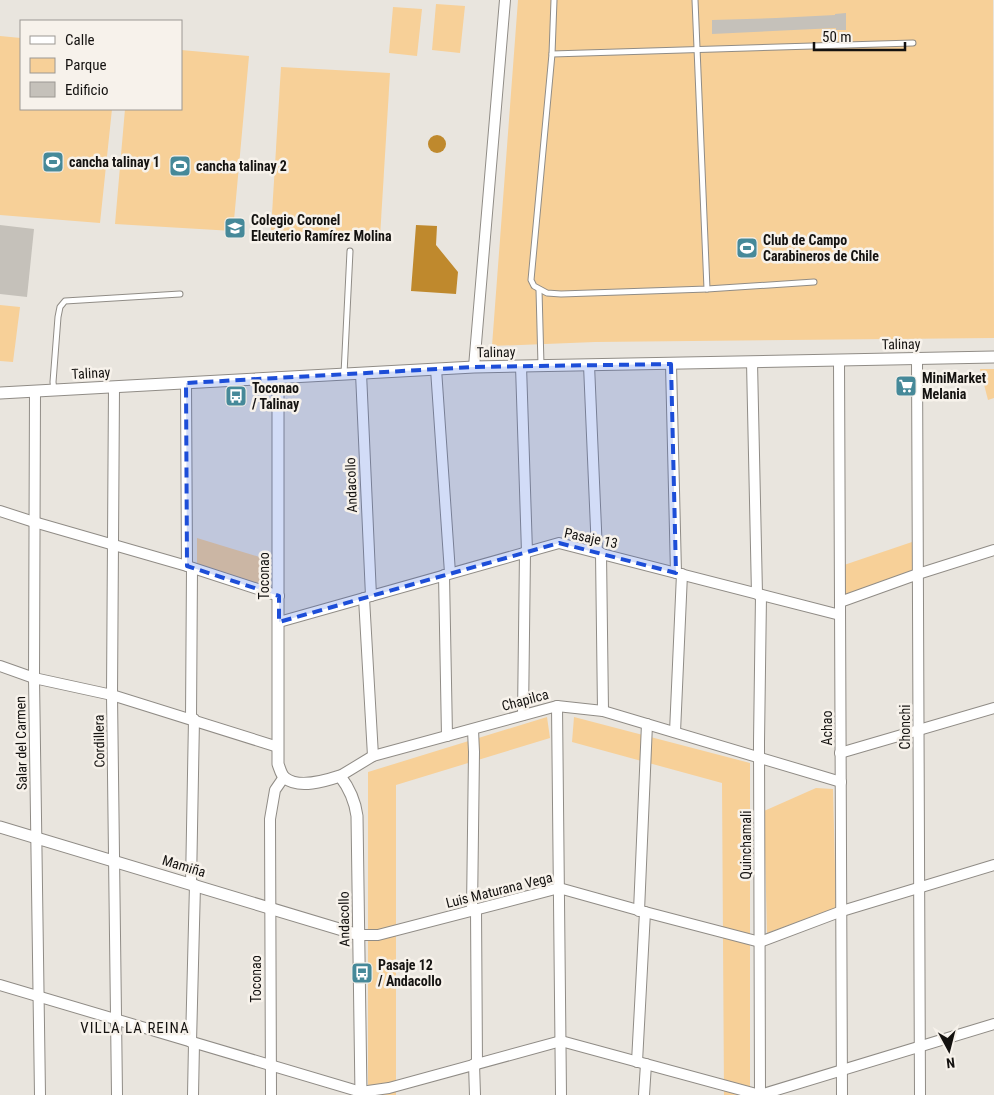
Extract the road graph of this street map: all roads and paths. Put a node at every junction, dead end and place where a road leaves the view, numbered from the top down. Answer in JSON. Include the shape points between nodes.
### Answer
{"nodes":[{"id":1,"x":504,"y":0,"type":"edge"},
{"id":2,"x":554,"y":0,"type":"edge"},
{"id":3,"x":695,"y":0,"type":"edge"},
{"id":4,"x":913,"y":43,"type":"dead end"},
{"id":5,"x":696,"y":50,"type":"junction"},
{"id":6,"x":552,"y":54,"type":"junction"},
{"id":7,"x":350,"y":251,"type":"dead end"},
{"id":8,"x":814,"y":282,"type":"dead end"},
{"id":9,"x":707,"y":289,"type":"junction"},
{"id":10,"x":539,"y":290,"type":"junction"},
{"id":11,"x":180,"y":294,"type":"dead end"},
{"id":12,"x":994,"y":358,"type":"edge"},
{"id":13,"x":917,"y":359,"type":"junction"},
{"id":14,"x":839,"y":360,"type":"junction"},
{"id":15,"x":752,"y":362,"type":"junction"},
{"id":16,"x":671,"y":364,"type":"junction"},
{"id":17,"x":590,"y":365,"type":"junction"},
{"id":18,"x":521,"y":366,"type":"junction"},
{"id":19,"x":542,"y":366,"type":"junction"},
{"id":20,"x":474,"y":367,"type":"junction"},
{"id":21,"x":436,"y":369,"type":"junction"},
{"id":22,"x":361,"y":373,"type":"junction"},
{"id":23,"x":344,"y":374,"type":"junction"},
{"id":24,"x":278,"y":378,"type":"junction"},
{"id":25,"x":186,"y":383,"type":"junction"},
{"id":26,"x":114,"y":387,"type":"junction"},
{"id":27,"x":54,"y":390,"type":"junction"},
{"id":28,"x":35,"y":391,"type":"junction"},
{"id":29,"x":0,"y":393,"type":"edge"},
{"id":30,"x":0,"y":510,"type":"edge"},
{"id":31,"x":34,"y":522,"type":"junction"},
{"id":32,"x":113,"y":545,"type":"junction"},
{"id":33,"x":994,"y":550,"type":"edge"},
{"id":34,"x":526,"y":552,"type":"junction"},
{"id":35,"x":599,"y":552,"type":"junction"},
{"id":36,"x":190,"y":567,"type":"junction"},
{"id":37,"x":679,"y":573,"type":"junction"},
{"id":38,"x":447,"y":574,"type":"junction"},
{"id":39,"x":918,"y":574,"type":"junction"},
{"id":40,"x":759,"y":594,"type":"junction"},
{"id":41,"x":279,"y":596,"type":"junction"},
{"id":42,"x":368,"y":597,"type":"junction"},
{"id":43,"x":840,"y":602,"type":"junction"},
{"id":44,"x":840,"y":615,"type":"junction"},
{"id":45,"x":279,"y":622,"type":"junction"},
{"id":46,"x":0,"y":666,"type":"edge"},
{"id":47,"x":34,"y":678,"type":"junction"},
{"id":48,"x":112,"y":695,"type":"junction"},
{"id":49,"x":558,"y":706,"type":"junction"},
{"id":50,"x":994,"y":708,"type":"edge"},
{"id":51,"x":603,"y":710,"type":"junction"},
{"id":52,"x":523,"y":715,"type":"junction"},
{"id":53,"x":192,"y":719,"type":"junction"},
{"id":54,"x":647,"y":724,"type":"junction"},
{"id":55,"x":473,"y":730,"type":"junction"},
{"id":56,"x":918,"y":731,"type":"junction"},
{"id":57,"x":675,"y":732,"type":"junction"},
{"id":58,"x":447,"y":736,"type":"junction"},
{"id":59,"x":278,"y":747,"type":"junction"},
{"id":60,"x":840,"y":753,"type":"junction"},
{"id":61,"x":373,"y":756,"type":"junction"},
{"id":62,"x":759,"y":757,"type":"junction"},
{"id":63,"x":282,"y":775,"type":"junction"},
{"id":64,"x":340,"y":776,"type":"junction"},
{"id":65,"x":841,"y":782,"type":"junction"},
{"id":66,"x":0,"y":827,"type":"edge"},
{"id":67,"x":36,"y":838,"type":"junction"},
{"id":68,"x":114,"y":861,"type":"junction"},
{"id":69,"x":994,"y":865,"type":"edge"},
{"id":70,"x":193,"y":885,"type":"junction"},
{"id":71,"x":919,"y":887,"type":"junction"},
{"id":72,"x":559,"y":888,"type":"junction"},
{"id":73,"x":271,"y":908,"type":"junction"},
{"id":74,"x":474,"y":910,"type":"junction"},
{"id":75,"x":842,"y":911,"type":"junction"},
{"id":76,"x":642,"y":912,"type":"junction"},
{"id":77,"x":359,"y":934,"type":"junction"},
{"id":78,"x":760,"y":942,"type":"junction"},
{"id":79,"x":0,"y":985,"type":"edge"},
{"id":80,"x":39,"y":997,"type":"junction"},
{"id":81,"x":117,"y":1020,"type":"junction"},
{"id":82,"x":994,"y":1024,"type":"edge"},
{"id":83,"x":561,"y":1041,"type":"junction"},
{"id":84,"x":192,"y":1042,"type":"junction"},
{"id":85,"x":920,"y":1046,"type":"junction"},
{"id":86,"x":642,"y":1063,"type":"junction"},
{"id":87,"x":475,"y":1064,"type":"junction"},
{"id":88,"x":271,"y":1065,"type":"junction"},
{"id":89,"x":841,"y":1070,"type":"junction"},
{"id":90,"x":361,"y":1093,"type":"edge"},
{"id":91,"x":40,"y":1095,"type":"edge"},
{"id":92,"x":117,"y":1095,"type":"edge"},
{"id":93,"x":194,"y":1095,"type":"edge"},
{"id":94,"x":271,"y":1095,"type":"edge"},
{"id":95,"x":475,"y":1095,"type":"edge"},
{"id":96,"x":561,"y":1095,"type":"edge"},
{"id":97,"x":644,"y":1095,"type":"edge"},
{"id":98,"x":760,"y":1095,"type":"edge"},
{"id":99,"x":842,"y":1095,"type":"edge"},
{"id":100,"x":920,"y":1095,"type":"edge"}],
"edges":[{"from":1,"to":20,"type":"street"},
{"from":2,"to":6,"type":"lane"},
{"from":3,"to":5,"type":"lane"},
{"from":4,"to":5,"type":"lane"},
{"from":5,"to":6,"type":"lane"},
{"from":5,"to":9,"type":"lane"},
{"from":6,"to":10,"type":"lane","via":[[531,280]]},
{"from":7,"to":23,"type":"lane"},
{"from":8,"to":9,"type":"lane"},
{"from":9,"to":10,"type":"lane","via":[[561,294],[547,294]]},
{"from":10,"to":19,"type":"lane"},
{"from":11,"to":27,"type":"lane","via":[[65,301],[58,317]]},
{"from":12,"to":13,"type":"street","name":"Talinay"},
{"from":13,"to":14,"type":"street","name":"Talinay"},
{"from":13,"to":39,"type":"street","name":"Chonchi"},
{"from":14,"to":15,"type":"street","name":"Talinay"},
{"from":14,"to":43,"type":"street","name":"Achao"},
{"from":15,"to":16,"type":"street","name":"Talinay"},
{"from":15,"to":40,"type":"street","name":"Quinchamali"},
{"from":16,"to":17,"type":"street","name":"Talinay"},
{"from":16,"to":37,"type":"street"},
{"from":17,"to":19,"type":"street","name":"Talinay"},
{"from":17,"to":35,"type":"street"},
{"from":18,"to":19,"type":"street","name":"Talinay"},
{"from":18,"to":20,"type":"street","name":"Talinay"},
{"from":18,"to":34,"type":"street"},
{"from":20,"to":21,"type":"street","name":"Talinay"},
{"from":21,"to":22,"type":"street","name":"Talinay"},
{"from":21,"to":38,"type":"street"},
{"from":22,"to":23,"type":"street","name":"Talinay"},
{"from":22,"to":42,"type":"street","name":"Andacollo"},
{"from":23,"to":24,"type":"street","name":"Talinay"},
{"from":24,"to":25,"type":"street","name":"Talinay"},
{"from":24,"to":41,"type":"street","name":"Toconao"},
{"from":25,"to":26,"type":"street","name":"Talinay"},
{"from":25,"to":36,"type":"street"},
{"from":26,"to":27,"type":"street","name":"Talinay"},
{"from":26,"to":32,"type":"street","name":"Cordillera"},
{"from":27,"to":28,"type":"street","name":"Talinay"},
{"from":28,"to":29,"type":"street","name":"Talinay"},
{"from":28,"to":31,"type":"street","name":"Salar del Carmen"},
{"from":30,"to":31,"type":"street"},
{"from":31,"to":32,"type":"street"},
{"from":31,"to":47,"type":"street","name":"Salar del Carmen"},
{"from":32,"to":36,"type":"street"},
{"from":32,"to":48,"type":"street","name":"Cordillera"},
{"from":33,"to":39,"type":"street"},
{"from":34,"to":35,"type":"street","name":"Pasaje 13","via":[[559,543]]},
{"from":34,"to":38,"type":"street","name":"Pasaje 13"},
{"from":34,"to":52,"type":"street"},
{"from":35,"to":37,"type":"street","name":"Pasaje 13"},
{"from":35,"to":51,"type":"street"},
{"from":36,"to":41,"type":"street"},
{"from":36,"to":53,"type":"street"},
{"from":37,"to":40,"type":"street","name":"Pasaje 13"},
{"from":37,"to":57,"type":"street"},
{"from":38,"to":42,"type":"street","name":"Pasaje 13"},
{"from":38,"to":58,"type":"street"},
{"from":39,"to":43,"type":"street"},
{"from":39,"to":56,"type":"street","name":"Chonchi"},
{"from":40,"to":44,"type":"street","name":"Pasaje 13"},
{"from":40,"to":62,"type":"street","name":"Quinchamali"},
{"from":41,"to":45,"type":"street","name":"Toconao"},
{"from":42,"to":45,"type":"street","name":"Pasaje 13"},
{"from":42,"to":61,"type":"street","name":"Andacollo"},
{"from":43,"to":44,"type":"street","name":"Achao"},
{"from":44,"to":60,"type":"street","name":"Achao"},
{"from":45,"to":59,"type":"street","name":"Toconao"},
{"from":46,"to":47,"type":"street"},
{"from":47,"to":48,"type":"street"},
{"from":47,"to":67,"type":"street","name":"Salar del Carmen"},
{"from":48,"to":53,"type":"street"},
{"from":48,"to":68,"type":"street","name":"Cordillera"},
{"from":49,"to":51,"type":"street","name":"Chapilca"},
{"from":49,"to":52,"type":"street","name":"Chapilca"},
{"from":49,"to":72,"type":"street"},
{"from":50,"to":56,"type":"street"},
{"from":51,"to":54,"type":"street","name":"Chapilca"},
{"from":52,"to":55,"type":"street","name":"Chapilca"},
{"from":53,"to":59,"type":"street"},
{"from":53,"to":70,"type":"street"},
{"from":54,"to":57,"type":"street","name":"Chapilca"},
{"from":54,"to":76,"type":"street"},
{"from":55,"to":58,"type":"street","name":"Chapilca"},
{"from":55,"to":74,"type":"street"},
{"from":56,"to":60,"type":"street"},
{"from":56,"to":71,"type":"street","name":"Chonchi"},
{"from":57,"to":62,"type":"street","name":"Chapilca"},
{"from":58,"to":61,"type":"street","name":"Chapilca"},
{"from":59,"to":63,"type":"street","name":"Toconao"},
{"from":60,"to":65,"type":"street","name":"Achao"},
{"from":61,"to":64,"type":"street","name":"Chapilca"},
{"from":62,"to":65,"type":"street","name":"Chapilca"},
{"from":62,"to":78,"type":"street","name":"Quinchamali"},
{"from":63,"to":64,"type":"street","name":"Chapilca","via":[[304,783]]},
{"from":63,"to":73,"type":"street","name":"Toconao","via":[[275,790],[270,819]]},
{"from":64,"to":77,"type":"street","name":"Andacollo","via":[[352,795],[357,816]]},
{"from":65,"to":75,"type":"street","name":"Achao"},
{"from":66,"to":67,"type":"street","name":"Mamiña"},
{"from":67,"to":68,"type":"street","name":"Mamiña"},
{"from":67,"to":80,"type":"street","name":"Salar del Carmen"},
{"from":68,"to":70,"type":"street","name":"Mamiña"},
{"from":68,"to":81,"type":"street","name":"Cordillera"},
{"from":69,"to":71,"type":"street"},
{"from":70,"to":73,"type":"street","name":"Mamiña"},
{"from":70,"to":84,"type":"street"},
{"from":71,"to":75,"type":"street"},
{"from":71,"to":85,"type":"street","name":"Chonchi"},
{"from":72,"to":74,"type":"street","name":"Luis Maturana Vega"},
{"from":72,"to":76,"type":"street","name":"Luis Maturana Vega"},
{"from":72,"to":83,"type":"street"},
{"from":73,"to":77,"type":"street","name":"Mamiña"},
{"from":73,"to":88,"type":"street","name":"Toconao"},
{"from":74,"to":77,"type":"street","name":"Luis Maturana Vega","via":[[378,935]]},
{"from":74,"to":87,"type":"street"},
{"from":75,"to":78,"type":"street"},
{"from":75,"to":89,"type":"street","name":"Achao"},
{"from":76,"to":78,"type":"street","name":"Luis Maturana Vega"},
{"from":76,"to":86,"type":"street"},
{"from":77,"to":90,"type":"street","name":"Andacollo"},
{"from":78,"to":98,"type":"street","name":"Quinchamali"},
{"from":79,"to":80,"type":"street"},
{"from":80,"to":81,"type":"street"},
{"from":80,"to":91,"type":"street","name":"Salar del Carmen"},
{"from":81,"to":84,"type":"street"},
{"from":81,"to":92,"type":"street","name":"Cordillera"},
{"from":82,"to":85,"type":"street"},
{"from":83,"to":86,"type":"street"},
{"from":83,"to":87,"type":"street"},
{"from":83,"to":96,"type":"street"},
{"from":84,"to":88,"type":"street"},
{"from":84,"to":93,"type":"street"},
{"from":85,"to":89,"type":"street"},
{"from":85,"to":100,"type":"street","name":"Chonchi"},
{"from":86,"to":97,"type":"street"},
{"from":86,"to":98,"type":"street"},
{"from":87,"to":90,"type":"street"},
{"from":87,"to":95,"type":"street"},
{"from":88,"to":90,"type":"street"},
{"from":88,"to":94,"type":"street","name":"Toconao"},
{"from":89,"to":98,"type":"street"},
{"from":89,"to":99,"type":"street","name":"Achao"}]}
